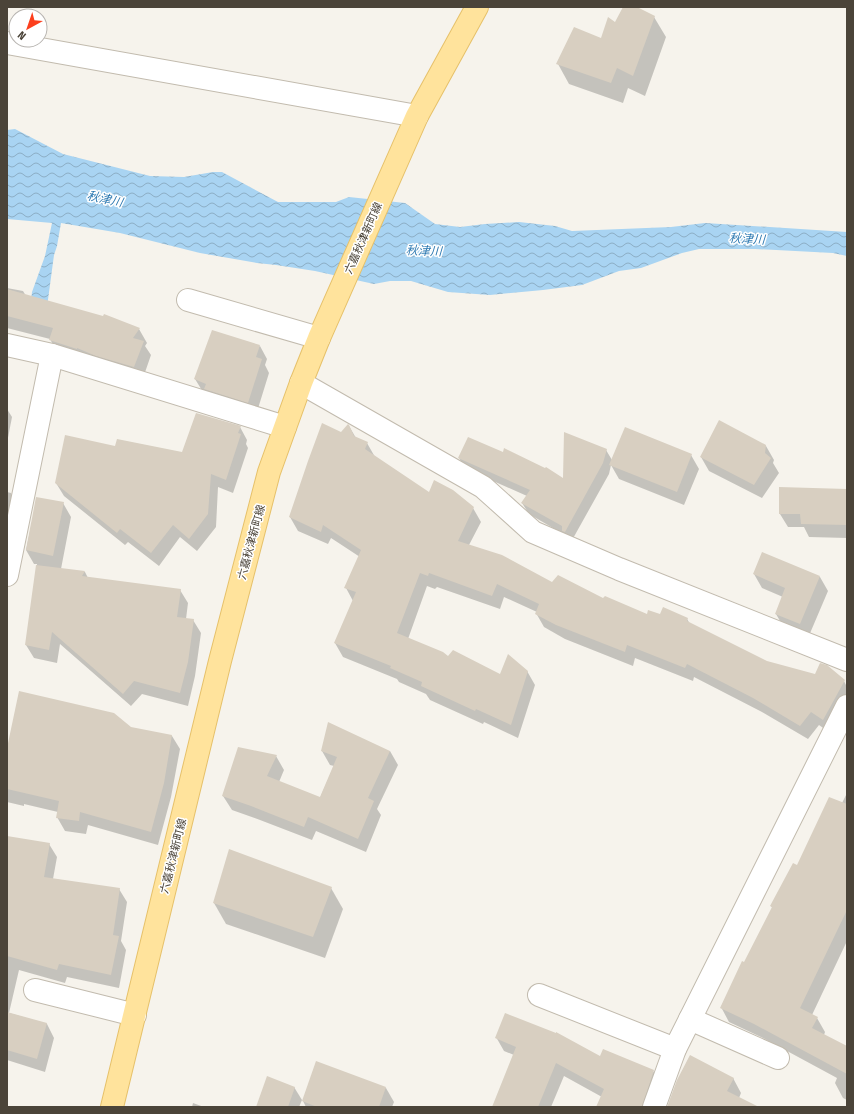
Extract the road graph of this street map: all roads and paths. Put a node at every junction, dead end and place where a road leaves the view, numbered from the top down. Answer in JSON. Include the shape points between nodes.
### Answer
{"nodes":[{"id":1,"x":478,"y":7,"type":"edge"},
{"id":2,"x":7,"y":43,"type":"edge"},
{"id":3,"x":417,"y":116,"type":"junction"},
{"id":4,"x":188,"y":300,"type":"dead end"},
{"id":5,"x":319,"y":338,"type":"junction"},
{"id":6,"x":7,"y":345,"type":"edge"},
{"id":7,"x":52,"y":355,"type":"junction"},
{"id":8,"x":301,"y":383,"type":"junction"},
{"id":9,"x":285,"y":427,"type":"junction"},
{"id":10,"x":7,"y":575,"type":"edge"},
{"id":11,"x":847,"y":660,"type":"edge"},
{"id":12,"x":847,"y":706,"type":"edge"},
{"id":13,"x":35,"y":990,"type":"dead end"},
{"id":14,"x":539,"y":995,"type":"dead end"},
{"id":15,"x":135,"y":1015,"type":"junction"},
{"id":16,"x":690,"y":1019,"type":"junction"},
{"id":17,"x":675,"y":1049,"type":"junction"},
{"id":18,"x":778,"y":1058,"type":"dead end"},
{"id":19,"x":112,"y":1107,"type":"edge"},
{"id":20,"x":654,"y":1107,"type":"edge"}],
"edges":[{"from":1,"to":3,"type":"main road","name":"六嘉秋津新町線"},
{"from":2,"to":3,"type":"street"},
{"from":3,"to":5,"type":"main road","name":"六嘉秋津新町線"},
{"from":4,"to":5,"type":"street"},
{"from":5,"to":8,"type":"main road","name":"六嘉秋津新町線"},
{"from":6,"to":7,"type":"street"},
{"from":7,"to":9,"type":"street"},
{"from":7,"to":10,"type":"street"},
{"from":8,"to":9,"type":"main road","name":"六嘉秋津新町線"},
{"from":8,"to":11,"type":"street","via":[[483,487],[533,532]]},
{"from":9,"to":15,"type":"main road","name":"六嘉秋津新町線","via":[[270,472],[220,662]]},
{"from":12,"to":16,"type":"street"},
{"from":13,"to":15,"type":"street"},
{"from":14,"to":17,"type":"street"},
{"from":15,"to":19,"type":"main road","name":"六嘉秋津新町線"},
{"from":16,"to":17,"type":"street"},
{"from":16,"to":18,"type":"street"},
{"from":17,"to":20,"type":"street"}]}
